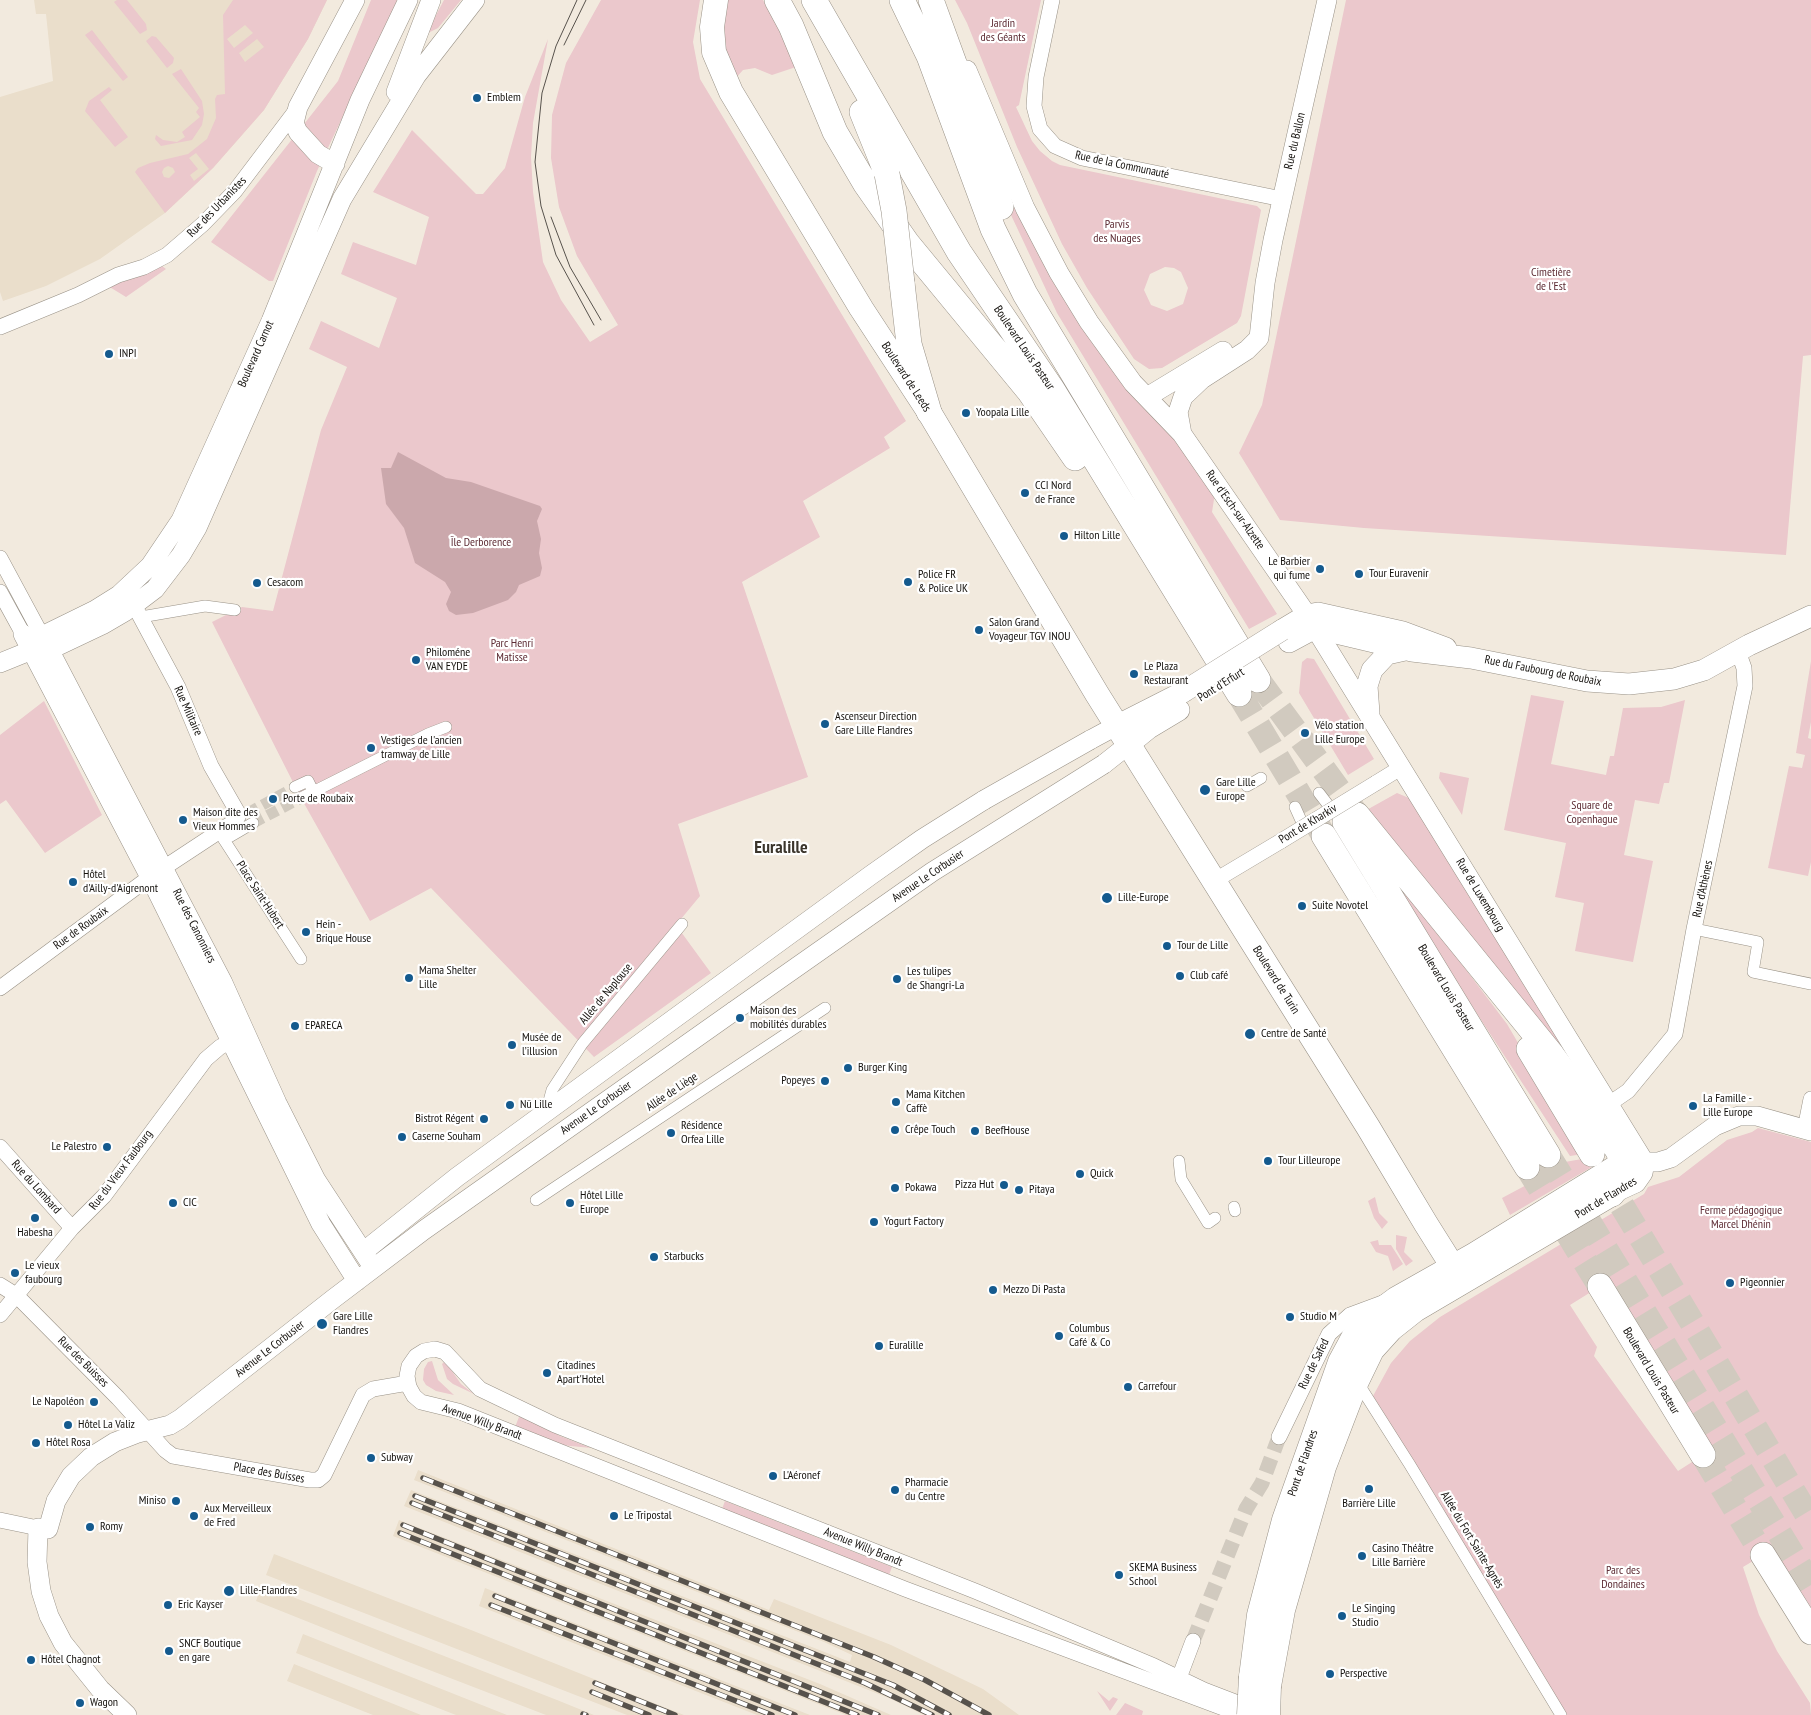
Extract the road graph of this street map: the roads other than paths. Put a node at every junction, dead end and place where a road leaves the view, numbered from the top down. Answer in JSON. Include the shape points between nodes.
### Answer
{"nodes":[{"id":1,"x":356,"y":0,"type":"edge"},
{"id":2,"x":408,"y":0,"type":"edge"},
{"id":3,"x":431,"y":0,"type":"edge"},
{"id":4,"x":476,"y":0,"type":"edge"},
{"id":5,"x":716,"y":0,"type":"edge"},
{"id":6,"x":776,"y":0,"type":"edge"},
{"id":7,"x":807,"y":0,"type":"edge"},
{"id":8,"x":814,"y":0,"type":"edge"},
{"id":9,"x":902,"y":0,"type":"edge"},
{"id":10,"x":931,"y":0,"type":"edge"},
{"id":11,"x":1052,"y":0,"type":"edge"},
{"id":12,"x":1327,"y":0,"type":"edge"},
{"id":13,"x":298,"y":107,"type":"junction"},
{"id":14,"x":381,"y":130,"type":"junction"},
{"id":15,"x":337,"y":158,"type":"junction"},
{"id":16,"x":1282,"y":199,"type":"junction"},
{"id":17,"x":1265,"y":283,"type":"junction"},
{"id":18,"x":0,"y":326,"type":"edge"},
{"id":19,"x":1147,"y":397,"type":"junction"},
{"id":20,"x":929,"y":412,"type":"junction"},
{"id":21,"x":1182,"y":434,"type":"junction"},
{"id":22,"x":1112,"y":441,"type":"junction"},
{"id":23,"x":0,"y":558,"type":"edge"},
{"id":24,"x":0,"y":592,"type":"edge"},
{"id":25,"x":235,"y":610,"type":"dead end"},
{"id":26,"x":137,"y":611,"type":"junction"},
{"id":27,"x":1811,"y":616,"type":"edge"},
{"id":28,"x":1311,"y":622,"type":"junction"},
{"id":29,"x":1205,"y":641,"type":"junction"},
{"id":30,"x":36,"y":643,"type":"junction"},
{"id":31,"x":1405,"y":650,"type":"junction"},
{"id":32,"x":1738,"y":651,"type":"junction"},
{"id":33,"x":1470,"y":658,"type":"junction"},
{"id":34,"x":0,"y":663,"type":"edge"},
{"id":35,"x":1369,"y":713,"type":"junction"},
{"id":36,"x":446,"y":727,"type":"dead end"},
{"id":37,"x":1122,"y":736,"type":"junction"},
{"id":38,"x":1402,"y":767,"type":"junction"},
{"id":39,"x":1261,"y":778,"type":"dead end"},
{"id":40,"x":1247,"y":786,"type":"dead end"},
{"id":41,"x":296,"y":787,"type":"tunnel mouth"},
{"id":42,"x":313,"y":791,"type":"junction"},
{"id":43,"x":1319,"y":793,"type":"dead end"},
{"id":44,"x":301,"y":798,"type":"tunnel mouth"},
{"id":45,"x":1295,"y":807,"type":"dead end"},
{"id":46,"x":1344,"y":816,"type":"junction"},
{"id":47,"x":1314,"y":832,"type":"junction"},
{"id":48,"x":222,"y":836,"type":"junction"},
{"id":49,"x":156,"y":873,"type":"junction"},
{"id":50,"x":1214,"y":881,"type":"junction"},
{"id":51,"x":682,"y":924,"type":"dead end"},
{"id":52,"x":1694,"y":929,"type":"junction"},
{"id":53,"x":1464,"y":950,"type":"junction"},
{"id":54,"x":301,"y":959,"type":"dead end"},
{"id":55,"x":1811,"y":984,"type":"edge"},
{"id":56,"x":0,"y":988,"type":"edge"},
{"id":57,"x":825,"y":1008,"type":"dead end"},
{"id":58,"x":239,"y":1037,"type":"junction"},
{"id":59,"x":1811,"y":1099,"type":"edge"},
{"id":60,"x":1610,"y":1104,"type":"junction"},
{"id":61,"x":546,"y":1113,"type":"junction"},
{"id":62,"x":1808,"y":1130,"type":"edge"},
{"id":63,"x":0,"y":1147,"type":"edge"},
{"id":64,"x":1592,"y":1154,"type":"tunnel mouth"},
{"id":65,"x":1548,"y":1155,"type":"tunnel mouth"},
{"id":66,"x":1179,"y":1161,"type":"dead end"},
{"id":67,"x":1634,"y":1163,"type":"junction"},
{"id":68,"x":1527,"y":1167,"type":"tunnel mouth"},
{"id":69,"x":1612,"y":1194,"type":"joint"},
{"id":70,"x":536,"y":1200,"type":"dead end"},
{"id":71,"x":1215,"y":1218,"type":"dead end"},
{"id":72,"x":72,"y":1228,"type":"junction"},
{"id":73,"x":362,"y":1252,"type":"junction"},
{"id":74,"x":375,"y":1268,"type":"junction"},
{"id":75,"x":1463,"y":1271,"type":"junction"},
{"id":76,"x":357,"y":1281,"type":"junction"},
{"id":77,"x":0,"y":1285,"type":"edge"},
{"id":78,"x":1600,"y":1286,"type":"tunnel mouth"},
{"id":79,"x":16,"y":1295,"type":"junction"},
{"id":80,"x":1396,"y":1299,"type":"junction"},
{"id":81,"x":0,"y":1314,"type":"edge"},
{"id":82,"x":1357,"y":1381,"type":"junction"},
{"id":83,"x":408,"y":1383,"type":"junction"},
{"id":84,"x":148,"y":1430,"type":"junction"},
{"id":85,"x":1279,"y":1437,"type":"tunnel mouth"},
{"id":86,"x":1703,"y":1455,"type":"tunnel mouth"},
{"id":87,"x":0,"y":1520,"type":"edge"},
{"id":88,"x":43,"y":1529,"type":"junction"},
{"id":89,"x":1763,"y":1555,"type":"tunnel mouth"},
{"id":90,"x":1811,"y":1632,"type":"edge"},
{"id":91,"x":1193,"y":1640,"type":"tunnel mouth"},
{"id":92,"x":1260,"y":1681,"type":"junction"},
{"id":93,"x":1176,"y":1684,"type":"junction"},
{"id":94,"x":127,"y":1715,"type":"edge"},
{"id":95,"x":1242,"y":1715,"type":"edge"},
{"id":96,"x":1249,"y":1715,"type":"edge"},
{"id":97,"x":1268,"y":1715,"type":"edge"},
{"id":98,"x":1561,"y":1715,"type":"edge"}],
"edges":[{"from":1,"to":13,"type":"street","name":"Rue des Urbanistes"},
{"from":2,"to":15,"type":"street","name":"Boulevard Carnot","via":[[360,100]]},
{"from":3,"to":14,"type":"street","name":"Boulevard Carnot"},
{"from":4,"to":14,"type":"street","name":"Boulevard Carnot","via":[[425,62]]},
{"from":5,"to":20,"type":"main road","name":"Boulevard de Leeds","via":[[712,44],[724,79],[861,308]]},
{"from":6,"to":29,"type":"highway","via":[[791,26],[835,132],[865,183],[907,243],[1029,391],[1130,540]]},
{"from":7,"to":20,"type":"highway","bridge":true,"via":[[864,116],[887,174],[909,344]]},
{"from":8,"to":29,"type":"highway","name":"Boulevard Louis Pasteur","via":[[938,218],[1052,390]]},
{"from":9,"to":22,"type":"highway","name":"Boulevard Louis Pasteur","via":[[929,56],[1004,254],[1045,331]]},
{"from":10,"to":19,"type":"street","via":[[955,40],[1015,186],[1051,259],[1103,343],[1132,383]]},
{"from":10,"to":22,"type":"highway","via":[[1004,213],[1044,301],[1082,370]]},
{"from":11,"to":16,"type":"street","name":"Rue de la Communauté","via":[[1036,77],[1034,106],[1040,129],[1055,146],[1082,158]]},
{"from":12,"to":16,"type":"street","name":"Rue du Ballon"},
{"from":13,"to":15,"type":"street","via":[[294,123],[298,132],[318,154]]},
{"from":13,"to":18,"type":"street","name":"Rue des Urbanistes","via":[[235,191],[167,255]]},
{"from":14,"to":26,"type":"street","name":"Boulevard Carnot","via":[[330,221],[197,528],[181,555]]},
{"from":15,"to":30,"type":"street","name":"Boulevard Carnot","via":[[271,322],[181,520],[150,566],[123,592]]},
{"from":16,"to":17,"type":"street","name":"Rue du Ballon"},
{"from":17,"to":19,"type":"street","name":"Rue du Ballon","via":[[1251,330],[1246,336]]},
{"from":17,"to":21,"type":"street","name":"Rue du Ballon","via":[[1259,338],[1182,397],[1178,412]]},
{"from":19,"to":21,"type":"street","name":"Rue d'Esch-sur-Alzette"},
{"from":20,"to":37,"type":"main road","name":"Boulevard de Leeds"},
{"from":21,"to":28,"type":"street","name":"Rue d'Esch-sur-Alzette"},
{"from":22,"to":29,"type":"highway","name":"Boulevard Louis Pasteur","via":[[1248,687]]},
{"from":23,"to":30,"type":"street","name":"Rue des Canonniers"},
{"from":24,"to":30,"type":"street","name":"Rue des Canonniers"},
{"from":25,"to":26,"type":"street","via":[[205,606]]},
{"from":26,"to":30,"type":"street","name":"Boulevard Carnot","via":[[102,625]]},
{"from":26,"to":48,"type":"street","name":"Rue Militaire","via":[[178,687],[211,766],[238,813],[246,817]]},
{"from":27,"to":32,"type":"main road","name":"Rue du Faubourg de Roubaix"},
{"from":28,"to":31,"type":"main road","name":"Rue du Faubourg de Roubaix"},
{"from":28,"to":33,"type":"main road","name":"Rue du Faubourg de Roubaix","via":[[1324,614],[1403,632]]},
{"from":28,"to":35,"type":"street","name":"Rue de Luxembourg"},
{"from":28,"to":37,"type":"main road","name":"Pont d'Erfurt","via":[[1186,698],[1150,728]]},
{"from":30,"to":34,"type":"street","name":"Boulevard Carnot"},
{"from":30,"to":49,"type":"street","name":"Rue des Canonniers"},
{"from":31,"to":33,"type":"main road","name":"Rue du Faubourg de Roubaix"},
{"from":31,"to":35,"type":"main road","via":[[1388,654],[1372,670],[1367,686]]},
{"from":32,"to":33,"type":"main road","name":"Rue du Faubourg de Roubaix","via":[[1688,675],[1659,682],[1629,684],[1573,679]]},
{"from":32,"to":52,"type":"street","name":"Rue d'Athènes","via":[[1744,668],[1745,686]]},
{"from":35,"to":38,"type":"street","name":"Rue de Luxembourg"},
{"from":36,"to":42,"type":"street"},
{"from":37,"to":50,"type":"main road","name":"Boulevard de Turin"},
{"from":37,"to":61,"type":"street","name":"Avenue Le Corbusier","bridge":true,"via":[[1090,740],[922,838]]},
{"from":37,"to":74,"type":"street","name":"Avenue Le Corbusier","bridge":true,"via":[[1104,764],[932,872],[507,1171]]},
{"from":38,"to":46,"type":"street","name":"Pont de Kharkiv","bridge":true,"via":[[1376,783]]},
{"from":38,"to":60,"type":"street","name":"Rue de Luxembourg"},
{"from":39,"to":40,"type":"street"},
{"from":41,"to":42,"type":"street","via":[[308,781]]},
{"from":42,"to":44,"type":"street"},
{"from":43,"to":46,"type":"street"},
{"from":45,"to":47,"type":"street"},
{"from":46,"to":47,"type":"street","name":"Pont de Kharkiv","bridge":true},
{"from":46,"to":53,"type":"highway"},
{"from":46,"to":65,"type":"highway","name":"Boulevard Louis Pasteur"},
{"from":47,"to":50,"type":"street","name":"Pont de Kharkiv","bridge":true,"via":[[1281,841]]},
{"from":47,"to":68,"type":"highway","name":"Boulevard Louis Pasteur"},
{"from":48,"to":49,"type":"street"},
{"from":48,"to":54,"type":"street","name":"Place Saint-Hubert"},
{"from":49,"to":56,"type":"street","name":"Rue de Roubaix"},
{"from":49,"to":58,"type":"street","name":"Rue des Canonniers"},
{"from":50,"to":75,"type":"main road","name":"Boulevard de Turin","via":[[1434,1245]]},
{"from":51,"to":61,"type":"street","name":"Allée de Naplouse","via":[[582,1044],[552,1090]]},
{"from":52,"to":55,"type":"street","via":[[1758,942],[1753,972]]},
{"from":52,"to":60,"type":"street","name":"Rue d'Athènes","via":[[1675,1034],[1628,1092]]},
{"from":53,"to":64,"type":"highway","via":[[1517,1029]]},
{"from":53,"to":67,"type":"highway","via":[[1557,1063],[1618,1151]]},
{"from":57,"to":70,"type":"street","name":"Allée de Liège"},
{"from":58,"to":72,"type":"street","name":"Rue du Vieux Faubourg","via":[[212,1053],[200,1066],[104,1196]]},
{"from":58,"to":73,"type":"street","name":"Rue des Canonniers","via":[[278,1103],[319,1186]]},
{"from":58,"to":76,"type":"street","name":"Rue des Canonniers","via":[[327,1234]]},
{"from":59,"to":62,"type":"street"},
{"from":60,"to":67,"type":"street","name":"Rue de Luxembourg"},
{"from":61,"to":73,"type":"street","name":"Avenue Le Corbusier","via":[[457,1177]]},
{"from":62,"to":67,"type":"street","via":[[1757,1116],[1739,1116],[1715,1126],[1671,1158]]},
{"from":63,"to":72,"type":"street","name":"Rue du Lombard"},
{"from":66,"to":71,"type":"street","via":[[1181,1179],[1208,1223]]},
{"from":67,"to":69,"type":"highway"},
{"from":67,"to":75,"type":"main road","name":"Pont de Flandres"},
{"from":69,"to":75,"type":"main road","name":"Pont de Flandres"},
{"from":72,"to":79,"type":"street","name":"Rue du Vieux Faubourg"},
{"from":73,"to":74,"type":"street","name":"Rue des Canonniers"},
{"from":74,"to":76,"type":"street","name":"Avenue Le Corbusier"},
{"from":75,"to":80,"type":"main road","name":"Pont de Flandres"},
{"from":75,"to":82,"type":"main road","name":"Pont de Flandres","via":[[1391,1330],[1372,1350]]},
{"from":76,"to":84,"type":"street","name":"Avenue Le Corbusier","via":[[180,1419]]},
{"from":77,"to":79,"type":"street","name":"Rue des Buisses"},
{"from":78,"to":86,"type":"highway","name":"Boulevard Louis Pasteur"},
{"from":79,"to":81,"type":"street","name":"Rue du Vieux Faubourg"},
{"from":79,"to":84,"type":"street","name":"Rue des Buisses"},
{"from":80,"to":85,"type":"street","name":"Rue de Safed","via":[[1357,1311],[1329,1334]]},
{"from":80,"to":92,"type":"main road","name":"Pont de Flandres","via":[[1354,1336],[1340,1362],[1298,1477],[1258,1622]]},
{"from":82,"to":92,"type":"main road","name":"Pont de Flandres","via":[[1324,1467],[1277,1633]]},
{"from":82,"to":98,"type":"street","name":"Allée du Fort Sainte-Agnès"},
{"from":83,"to":84,"type":"street","name":"Place des Buisses","via":[[362,1394],[324,1475],[316,1480],[173,1456]]},
{"from":83,"to":93,"type":"street","name":"Avenue Willy Brandt","via":[[421,1402],[458,1411],[914,1592]]},
{"from":83,"to":93,"type":"street","name":"Avenue Willy Brandt","via":[[408,1369],[416,1356],[428,1350],[445,1352],[480,1389],[555,1425],[1147,1663]]},
{"from":84,"to":88,"type":"street","name":"Avenue Le Corbusier","via":[[102,1449],[71,1476]]},
{"from":87,"to":88,"type":"street"},
{"from":88,"to":94,"type":"street","name":"Avenue Le Corbusier","via":[[37,1562],[44,1600],[58,1634],[100,1689]]},
{"from":89,"to":90,"type":"highway"},
{"from":91,"to":93,"type":"street"},
{"from":92,"to":96,"type":"main road","name":"Pont de Flandres","bridge":true},
{"from":92,"to":97,"type":"main road","name":"Pont de Flandres","bridge":true},
{"from":93,"to":95,"type":"street","name":"Avenue Willy Brandt"},
{"from":93,"to":97,"type":"street","name":"Avenue Willy Brandt"}]}
